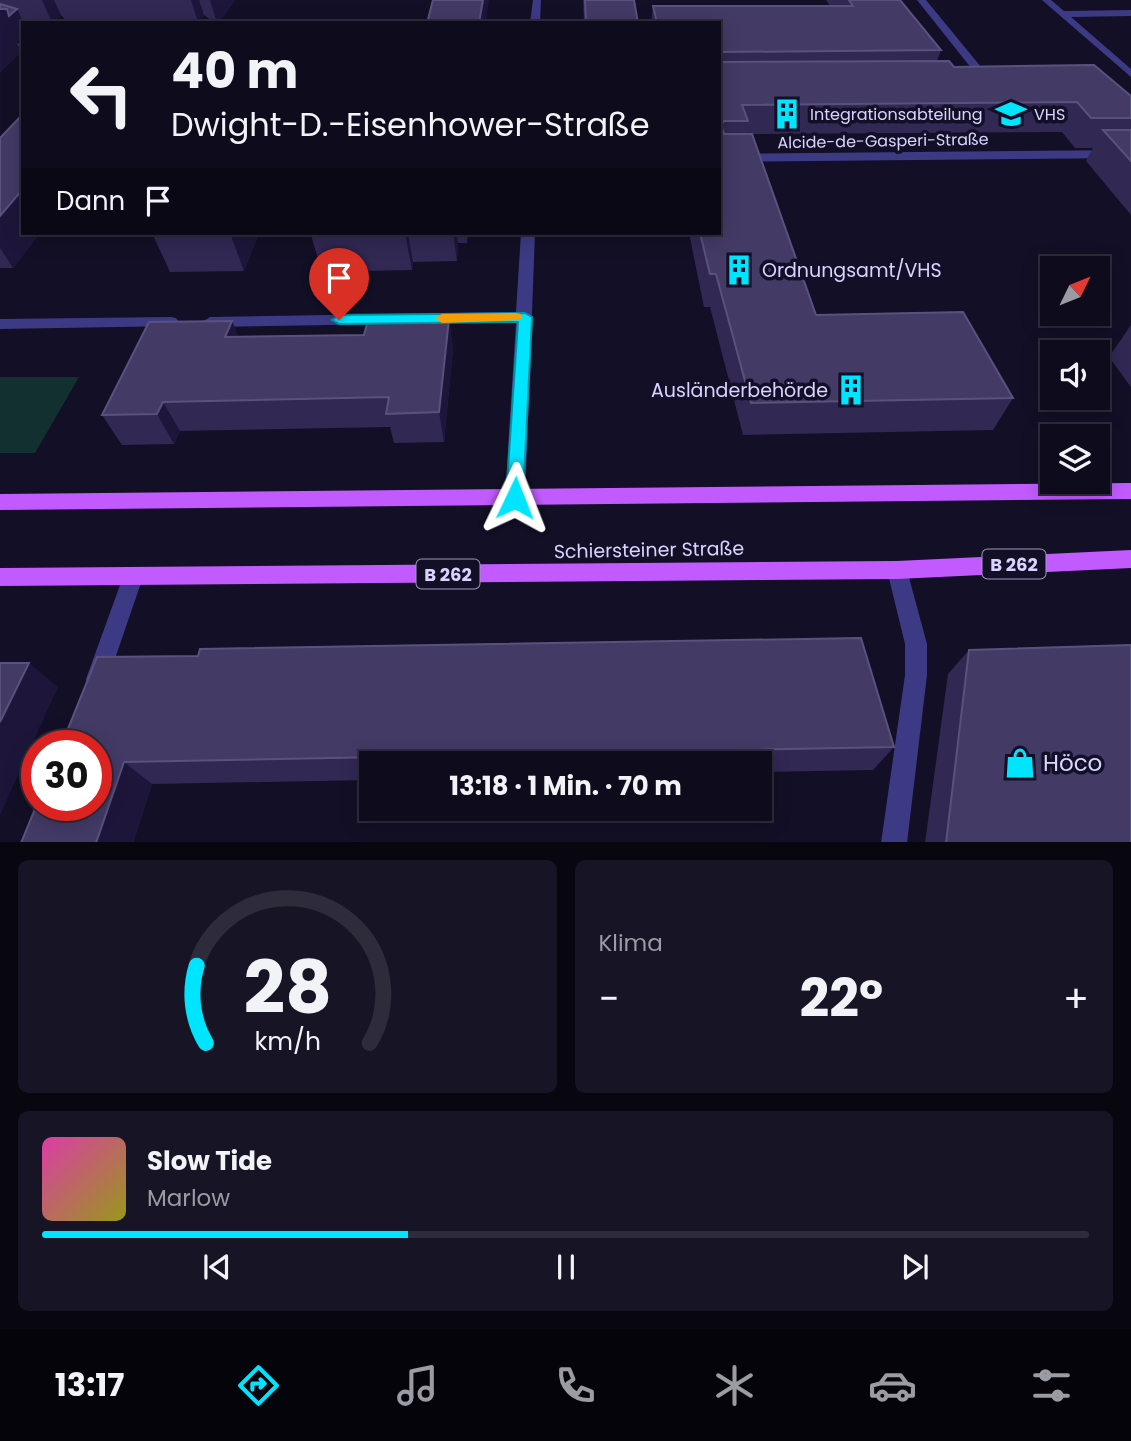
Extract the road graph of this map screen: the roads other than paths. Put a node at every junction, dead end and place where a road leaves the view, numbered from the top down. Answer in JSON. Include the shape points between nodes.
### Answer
{"nodes":[{"id":1,"x":537,"y":0,"type":"edge"},
{"id":2,"x":921,"y":0,"type":"edge"},
{"id":3,"x":1046,"y":0,"type":"edge"},
{"id":4,"x":1131,"y":13,"type":"edge"},
{"id":5,"x":1062,"y":14,"type":"junction"},
{"id":6,"x":535,"y":21,"type":"edge"},
{"id":7,"x":21,"y":46,"type":"edge"},
{"id":8,"x":0,"y":48,"type":"edge"},
{"id":9,"x":1131,"y":74,"type":"edge"},
{"id":10,"x":951,"y":84,"type":"edge"},
{"id":11,"x":1131,"y":154,"type":"edge"},
{"id":12,"x":721,"y":158,"type":"edge"},
{"id":13,"x":528,"y":235,"type":"edge"},
{"id":14,"x":525,"y":317,"type":"junction"},
{"id":15,"x":0,"y":324,"type":"edge"},
{"id":16,"x":1131,"y":492,"type":"edge"},
{"id":17,"x":515,"y":498,"type":"junction"},
{"id":18,"x":0,"y":502,"type":"edge"},
{"id":19,"x":1131,"y":559,"type":"edge"},
{"id":20,"x":897,"y":570,"type":"junction"},
{"id":21,"x":0,"y":577,"type":"edge"},
{"id":22,"x":133,"y":577,"type":"junction"},
{"id":23,"x":91,"y":694,"type":"edge"},
{"id":24,"x":894,"y":842,"type":"edge"}],
"edges":[{"from":1,"to":6,"type":"street"},
{"from":2,"to":10,"type":"street","via":[[977,69],[973,79]]},
{"from":3,"to":5,"type":"street"},
{"from":4,"to":5,"type":"street"},
{"from":5,"to":9,"type":"street"},
{"from":7,"to":8,"type":"street"},
{"from":11,"to":12,"type":"street","name":"Alcide-de-Gasperi-Straße"},
{"from":13,"to":14,"type":"street"},
{"from":14,"to":15,"type":"street"},
{"from":14,"to":17,"type":"street"},
{"from":16,"to":17,"type":"main road"},
{"from":17,"to":18,"type":"main road"},
{"from":19,"to":20,"type":"main road","name":"Schiersteiner Straße","number":"B 262"},
{"from":20,"to":22,"type":"main road","name":"Schiersteiner Straße","number":"B 262"},
{"from":20,"to":24,"type":"street","via":[[916,644],[916,675]]},
{"from":21,"to":22,"type":"main road","name":"Schiersteiner Straße","number":"B 262"},
{"from":22,"to":23,"type":"street"}]}
